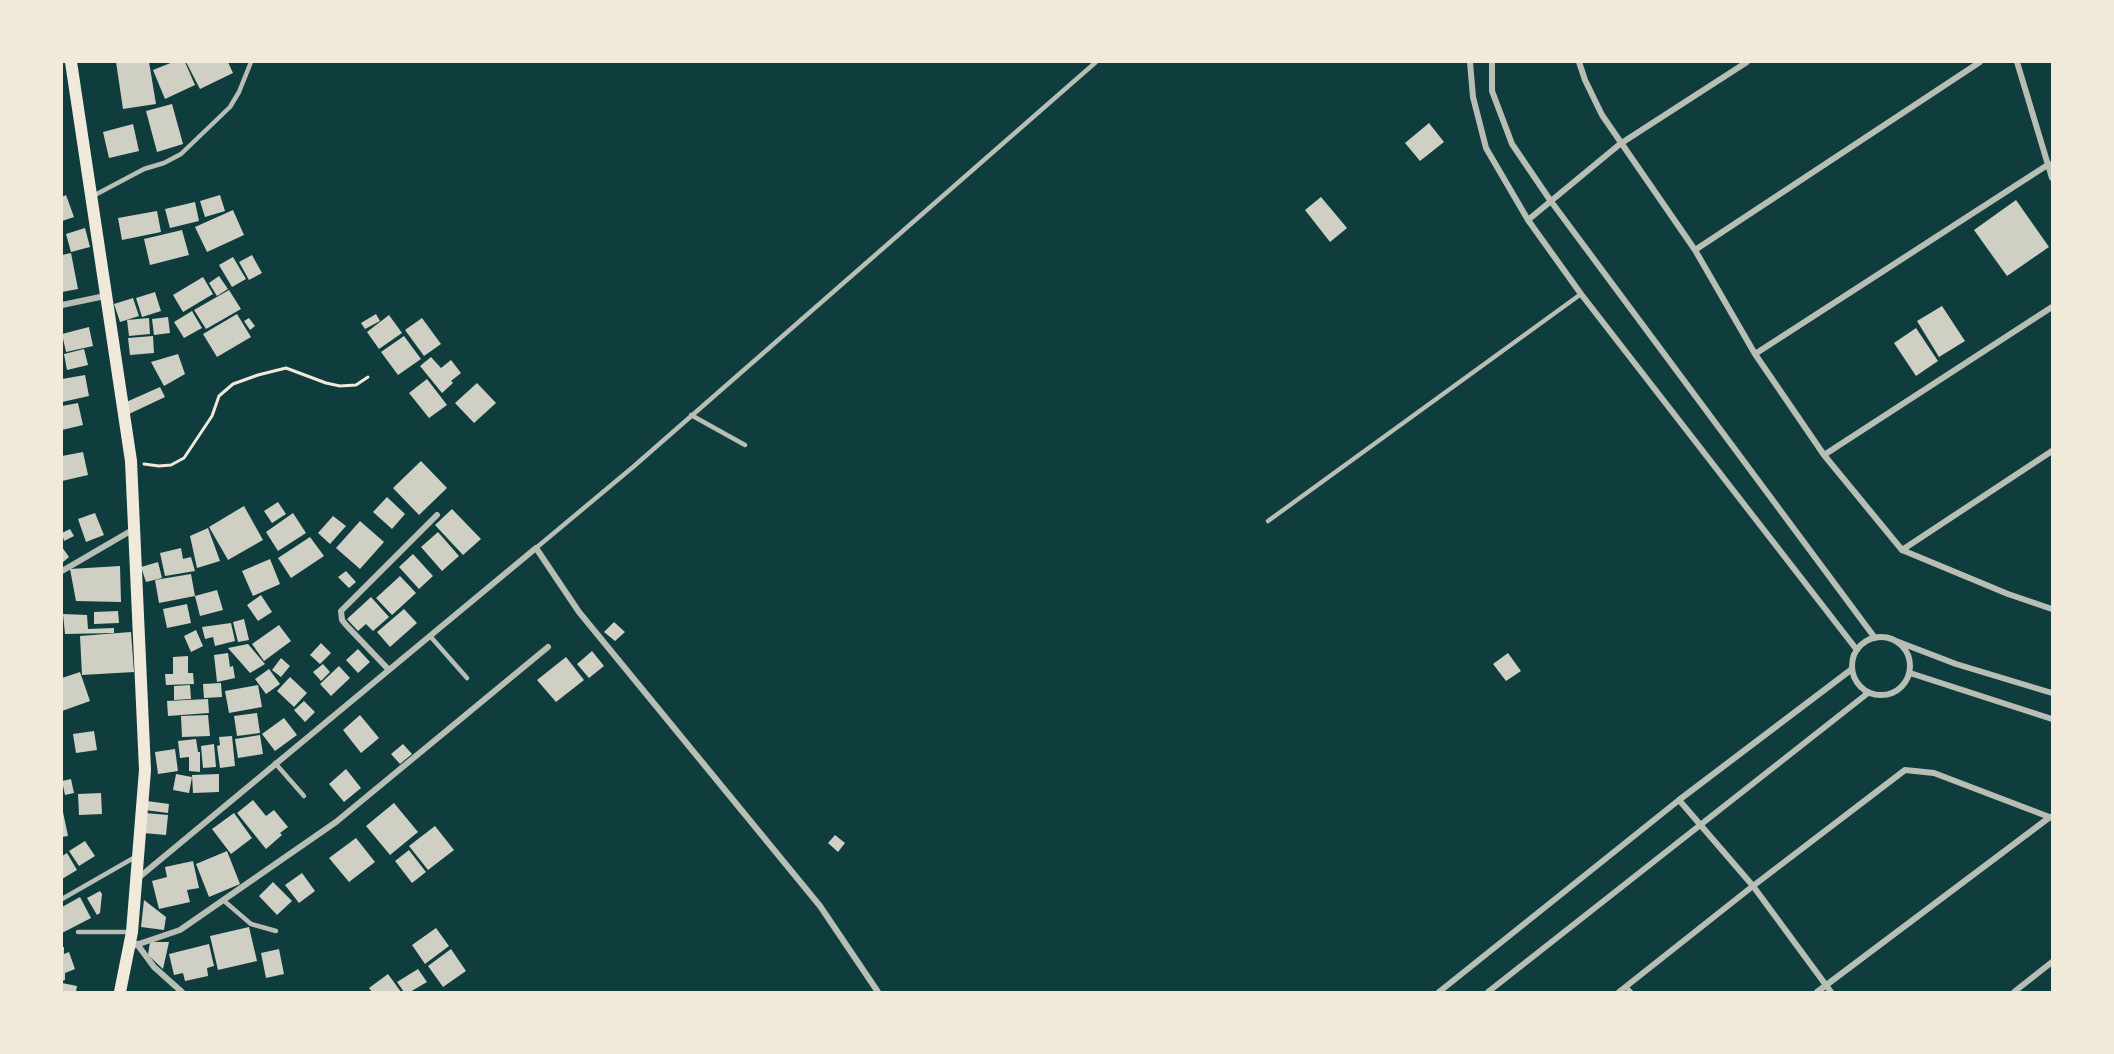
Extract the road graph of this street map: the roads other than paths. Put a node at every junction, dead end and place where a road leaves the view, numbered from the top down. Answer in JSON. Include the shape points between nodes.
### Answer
{"nodes":[{"id":1,"x":71,"y":62,"type":"edge"},
{"id":2,"x":251,"y":62,"type":"edge"},
{"id":3,"x":1095,"y":62,"type":"edge"},
{"id":4,"x":1470,"y":62,"type":"edge"},
{"id":5,"x":1492,"y":62,"type":"edge"},
{"id":6,"x":1579,"y":62,"type":"edge"},
{"id":7,"x":1747,"y":62,"type":"edge"},
{"id":8,"x":1980,"y":62,"type":"edge"},
{"id":9,"x":2017,"y":62,"type":"edge"},
{"id":10,"x":1620,"y":144,"type":"junction"},
{"id":11,"x":2049,"y":164,"type":"junction"},
{"id":12,"x":2052,"y":178,"type":"edge"},
{"id":13,"x":91,"y":198,"type":"junction"},
{"id":14,"x":1550,"y":200,"type":"junction"},
{"id":15,"x":1528,"y":220,"type":"junction"},
{"id":16,"x":1695,"y":250,"type":"junction"},
{"id":17,"x":1581,"y":294,"type":"junction"},
{"id":18,"x":105,"y":296,"type":"junction"},
{"id":19,"x":62,"y":305,"type":"edge"},
{"id":20,"x":2052,"y":307,"type":"edge"},
{"id":21,"x":1755,"y":354,"type":"junction"},
{"id":22,"x":691,"y":416,"type":"junction"},
{"id":23,"x":745,"y":445,"type":"dead end"},
{"id":24,"x":2052,"y":451,"type":"edge"},
{"id":25,"x":1824,"y":455,"type":"junction"},
{"id":26,"x":437,"y":515,"type":"dead end"},
{"id":27,"x":1268,"y":521,"type":"dead end"},
{"id":28,"x":134,"y":529,"type":"junction"},
{"id":29,"x":536,"y":548,"type":"junction"},
{"id":30,"x":1902,"y":550,"type":"junction"},
{"id":31,"x":62,"y":571,"type":"edge"},
{"id":32,"x":2052,"y":609,"type":"edge"},
{"id":33,"x":430,"y":636,"type":"junction"},
{"id":34,"x":1875,"y":638,"type":"junction"},
{"id":35,"x":1895,"y":641,"type":"junction"},
{"id":36,"x":548,"y":647,"type":"dead end"},
{"id":37,"x":1857,"y":650,"type":"junction"},
{"id":38,"x":1852,"y":669,"type":"junction"},
{"id":39,"x":389,"y":670,"type":"junction"},
{"id":40,"x":1910,"y":673,"type":"junction"},
{"id":41,"x":467,"y":678,"type":"dead end"},
{"id":42,"x":1868,"y":693,"type":"junction"},
{"id":43,"x":2052,"y":693,"type":"edge"},
{"id":44,"x":2052,"y":719,"type":"edge"},
{"id":45,"x":275,"y":763,"type":"junction"},
{"id":46,"x":304,"y":796,"type":"dead end"},
{"id":47,"x":1679,"y":800,"type":"junction"},
{"id":48,"x":2051,"y":817,"type":"edge"},
{"id":49,"x":1702,"y":825,"type":"junction"},
{"id":50,"x":137,"y":855,"type":"junction"},
{"id":51,"x":135,"y":881,"type":"junction"},
{"id":52,"x":1752,"y":886,"type":"junction"},
{"id":53,"x":62,"y":899,"type":"edge"},
{"id":54,"x":223,"y":900,"type":"junction"},
{"id":55,"x":276,"y":931,"type":"dead end"},
{"id":56,"x":78,"y":932,"type":"dead end"},
{"id":57,"x":132,"y":932,"type":"junction"},
{"id":58,"x":133,"y":945,"type":"junction"},
{"id":59,"x":2052,"y":962,"type":"edge"},
{"id":60,"x":1826,"y":986,"type":"junction"},
{"id":61,"x":1626,"y":987,"type":"junction"},
{"id":62,"x":120,"y":993,"type":"edge"},
{"id":63,"x":182,"y":993,"type":"edge"},
{"id":64,"x":878,"y":993,"type":"edge"},
{"id":65,"x":1439,"y":993,"type":"edge"},
{"id":66,"x":1488,"y":993,"type":"edge"},
{"id":67,"x":1619,"y":993,"type":"edge"},
{"id":68,"x":1632,"y":993,"type":"edge"},
{"id":69,"x":1817,"y":993,"type":"edge"},
{"id":70,"x":1831,"y":993,"type":"edge"},
{"id":71,"x":2014,"y":993,"type":"edge"}],
"edges":[{"from":1,"to":13,"type":"main road"},
{"from":2,"to":13,"type":"lane","via":[[230,107],[181,154]]},
{"from":3,"to":22,"type":"lane"},
{"from":4,"to":15,"type":"street","via":[[1473,97],[1486,148]]},
{"from":5,"to":14,"type":"street","via":[[1492,92],[1512,144]]},
{"from":6,"to":10,"type":"street","via":[[1602,115]]},
{"from":7,"to":10,"type":"street"},
{"from":8,"to":16,"type":"street"},
{"from":9,"to":11,"type":"street"},
{"from":10,"to":14,"type":"street"},
{"from":10,"to":16,"type":"street"},
{"from":11,"to":12,"type":"street"},
{"from":11,"to":21,"type":"street"},
{"from":13,"to":18,"type":"main road"},
{"from":14,"to":15,"type":"street"},
{"from":14,"to":34,"type":"street"},
{"from":15,"to":17,"type":"street"},
{"from":16,"to":21,"type":"street"},
{"from":17,"to":27,"type":"lane"},
{"from":17,"to":37,"type":"street"},
{"from":18,"to":19,"type":"street"},
{"from":18,"to":28,"type":"main road","via":[[131,461]]},
{"from":20,"to":25,"type":"street"},
{"from":21,"to":25,"type":"street"},
{"from":22,"to":23,"type":"lane"},
{"from":22,"to":29,"type":"lane"},
{"from":24,"to":30,"type":"street"},
{"from":25,"to":30,"type":"street"},
{"from":26,"to":39,"type":"street","via":[[341,611],[346,625]]},
{"from":28,"to":31,"type":"street"},
{"from":28,"to":50,"type":"main road","via":[[145,770]]},
{"from":29,"to":33,"type":"street"},
{"from":29,"to":64,"type":"street","via":[[579,612],[820,906]]},
{"from":30,"to":32,"type":"street"},
{"from":33,"to":39,"type":"street"},
{"from":33,"to":41,"type":"lane"},
{"from":34,"to":35,"type":"street"},
{"from":34,"to":37,"type":"street"},
{"from":35,"to":40,"type":"street","via":[[1908,654]]},
{"from":35,"to":43,"type":"street"},
{"from":36,"to":54,"type":"street","via":[[336,822]]},
{"from":37,"to":38,"type":"street"},
{"from":38,"to":42,"type":"street","via":[[1857,683]]},
{"from":38,"to":47,"type":"street"},
{"from":39,"to":45,"type":"street"},
{"from":40,"to":42,"type":"street","via":[[1902,688],[1885,696]]},
{"from":40,"to":44,"type":"street"},
{"from":42,"to":49,"type":"street"},
{"from":45,"to":46,"type":"lane"},
{"from":45,"to":51,"type":"street"},
{"from":47,"to":49,"type":"street"},
{"from":47,"to":65,"type":"street"},
{"from":48,"to":52,"type":"street","via":[[1934,773],[1905,770]]},
{"from":48,"to":60,"type":"street"},
{"from":49,"to":52,"type":"street"},
{"from":49,"to":66,"type":"street"},
{"from":50,"to":51,"type":"main road"},
{"from":50,"to":53,"type":"lane"},
{"from":51,"to":57,"type":"main road"},
{"from":52,"to":60,"type":"street"},
{"from":52,"to":61,"type":"street"},
{"from":54,"to":55,"type":"lane","via":[[251,924]]},
{"from":54,"to":58,"type":"street","via":[[180,930]]},
{"from":56,"to":57,"type":"lane"},
{"from":57,"to":58,"type":"main road"},
{"from":58,"to":62,"type":"main road"},
{"from":58,"to":63,"type":"street"},
{"from":59,"to":71,"type":"street"},
{"from":60,"to":69,"type":"street"},
{"from":60,"to":70,"type":"street"},
{"from":61,"to":67,"type":"street"},
{"from":61,"to":68,"type":"lane"}]}
